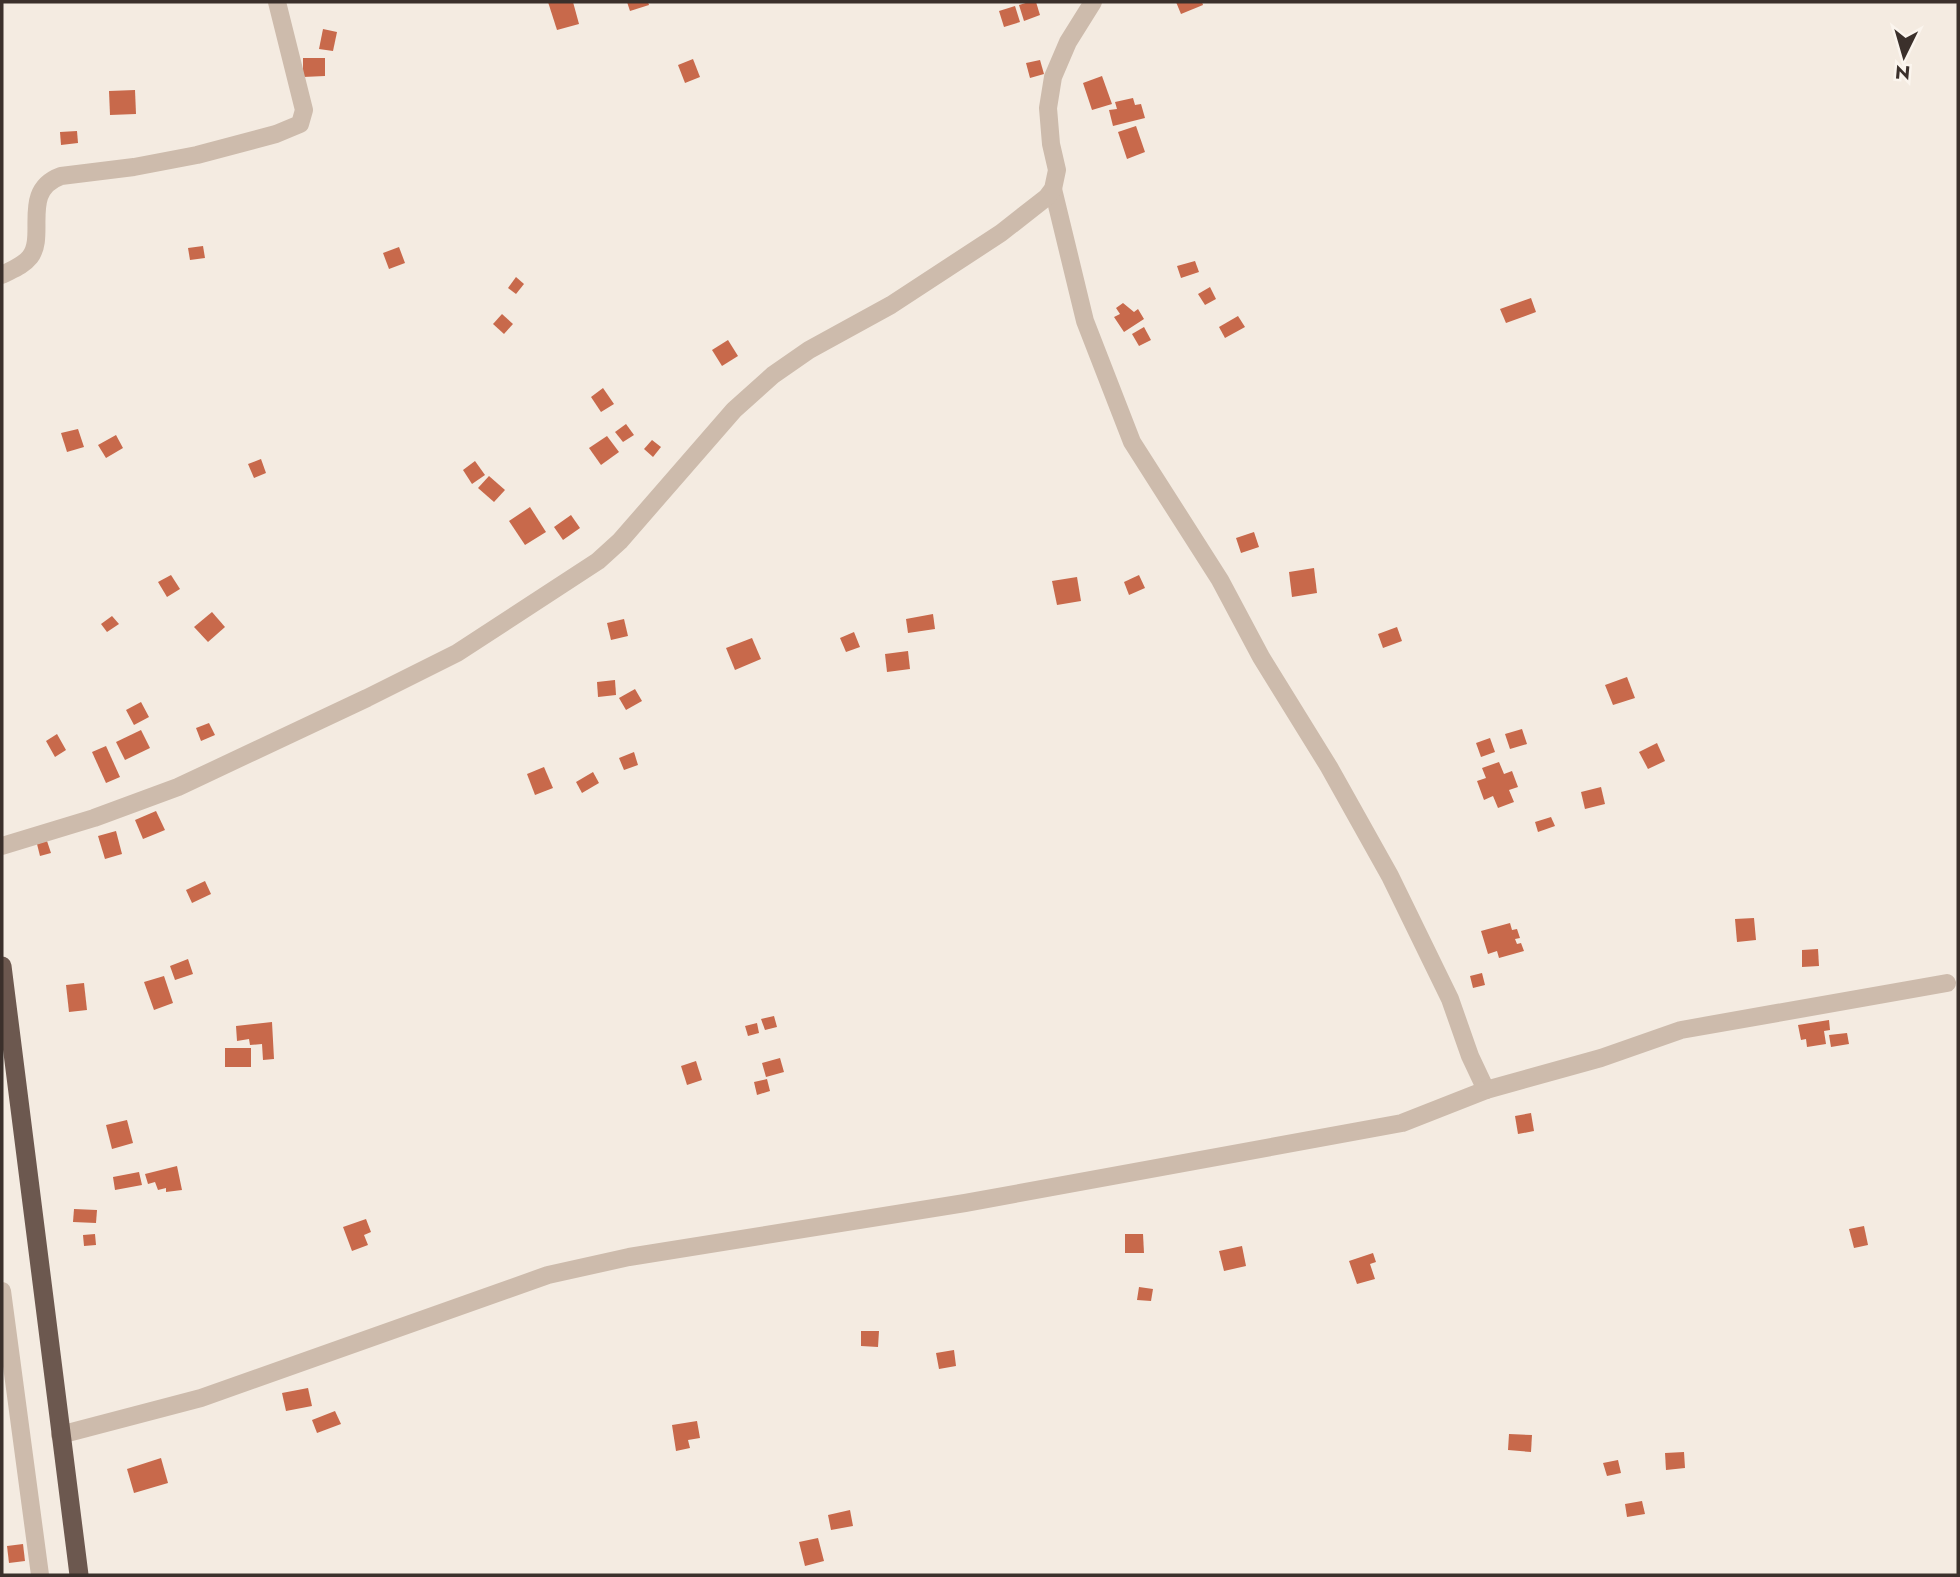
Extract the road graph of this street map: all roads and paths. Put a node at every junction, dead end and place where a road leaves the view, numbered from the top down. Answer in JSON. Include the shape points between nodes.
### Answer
{"nodes":[{"id":1,"x":277,"y":2,"type":"edge"},
{"id":2,"x":1093,"y":2,"type":"edge"},
{"id":3,"x":1053,"y":189,"type":"junction"},
{"id":4,"x":2,"y":275,"type":"edge"},
{"id":5,"x":2,"y":846,"type":"edge"},
{"id":6,"x":2,"y":966,"type":"edge"},
{"id":7,"x":1947,"y":983,"type":"dead end"},
{"id":8,"x":1486,"y":1090,"type":"junction"},
{"id":9,"x":2,"y":1291,"type":"edge"},
{"id":10,"x":60,"y":1435,"type":"junction"},
{"id":11,"x":40,"y":1575,"type":"edge"},
{"id":12,"x":79,"y":1575,"type":"edge"}],
"edges":[{"from":1,"to":4,"type":"street","via":[[304,110],[300,124],[197,155],[51,180],[37,208],[30,257]]},
{"from":2,"to":3,"type":"street","via":[[1068,42],[1054,78],[1048,108],[1057,170]]},
{"from":3,"to":5,"type":"street","via":[[972,252],[773,375],[734,410],[598,561],[457,653],[178,786]]},
{"from":3,"to":8,"type":"street","via":[[1085,321],[1132,442],[1220,580],[1390,876],[1450,999]]},
{"from":6,"to":10,"type":"highway"},
{"from":7,"to":8,"type":"street","via":[[1681,1030]]},
{"from":8,"to":10,"type":"street","via":[[1402,1123],[965,1203],[629,1256],[548,1275],[201,1398]]},
{"from":9,"to":11,"type":"street"},
{"from":10,"to":12,"type":"highway"}]}
